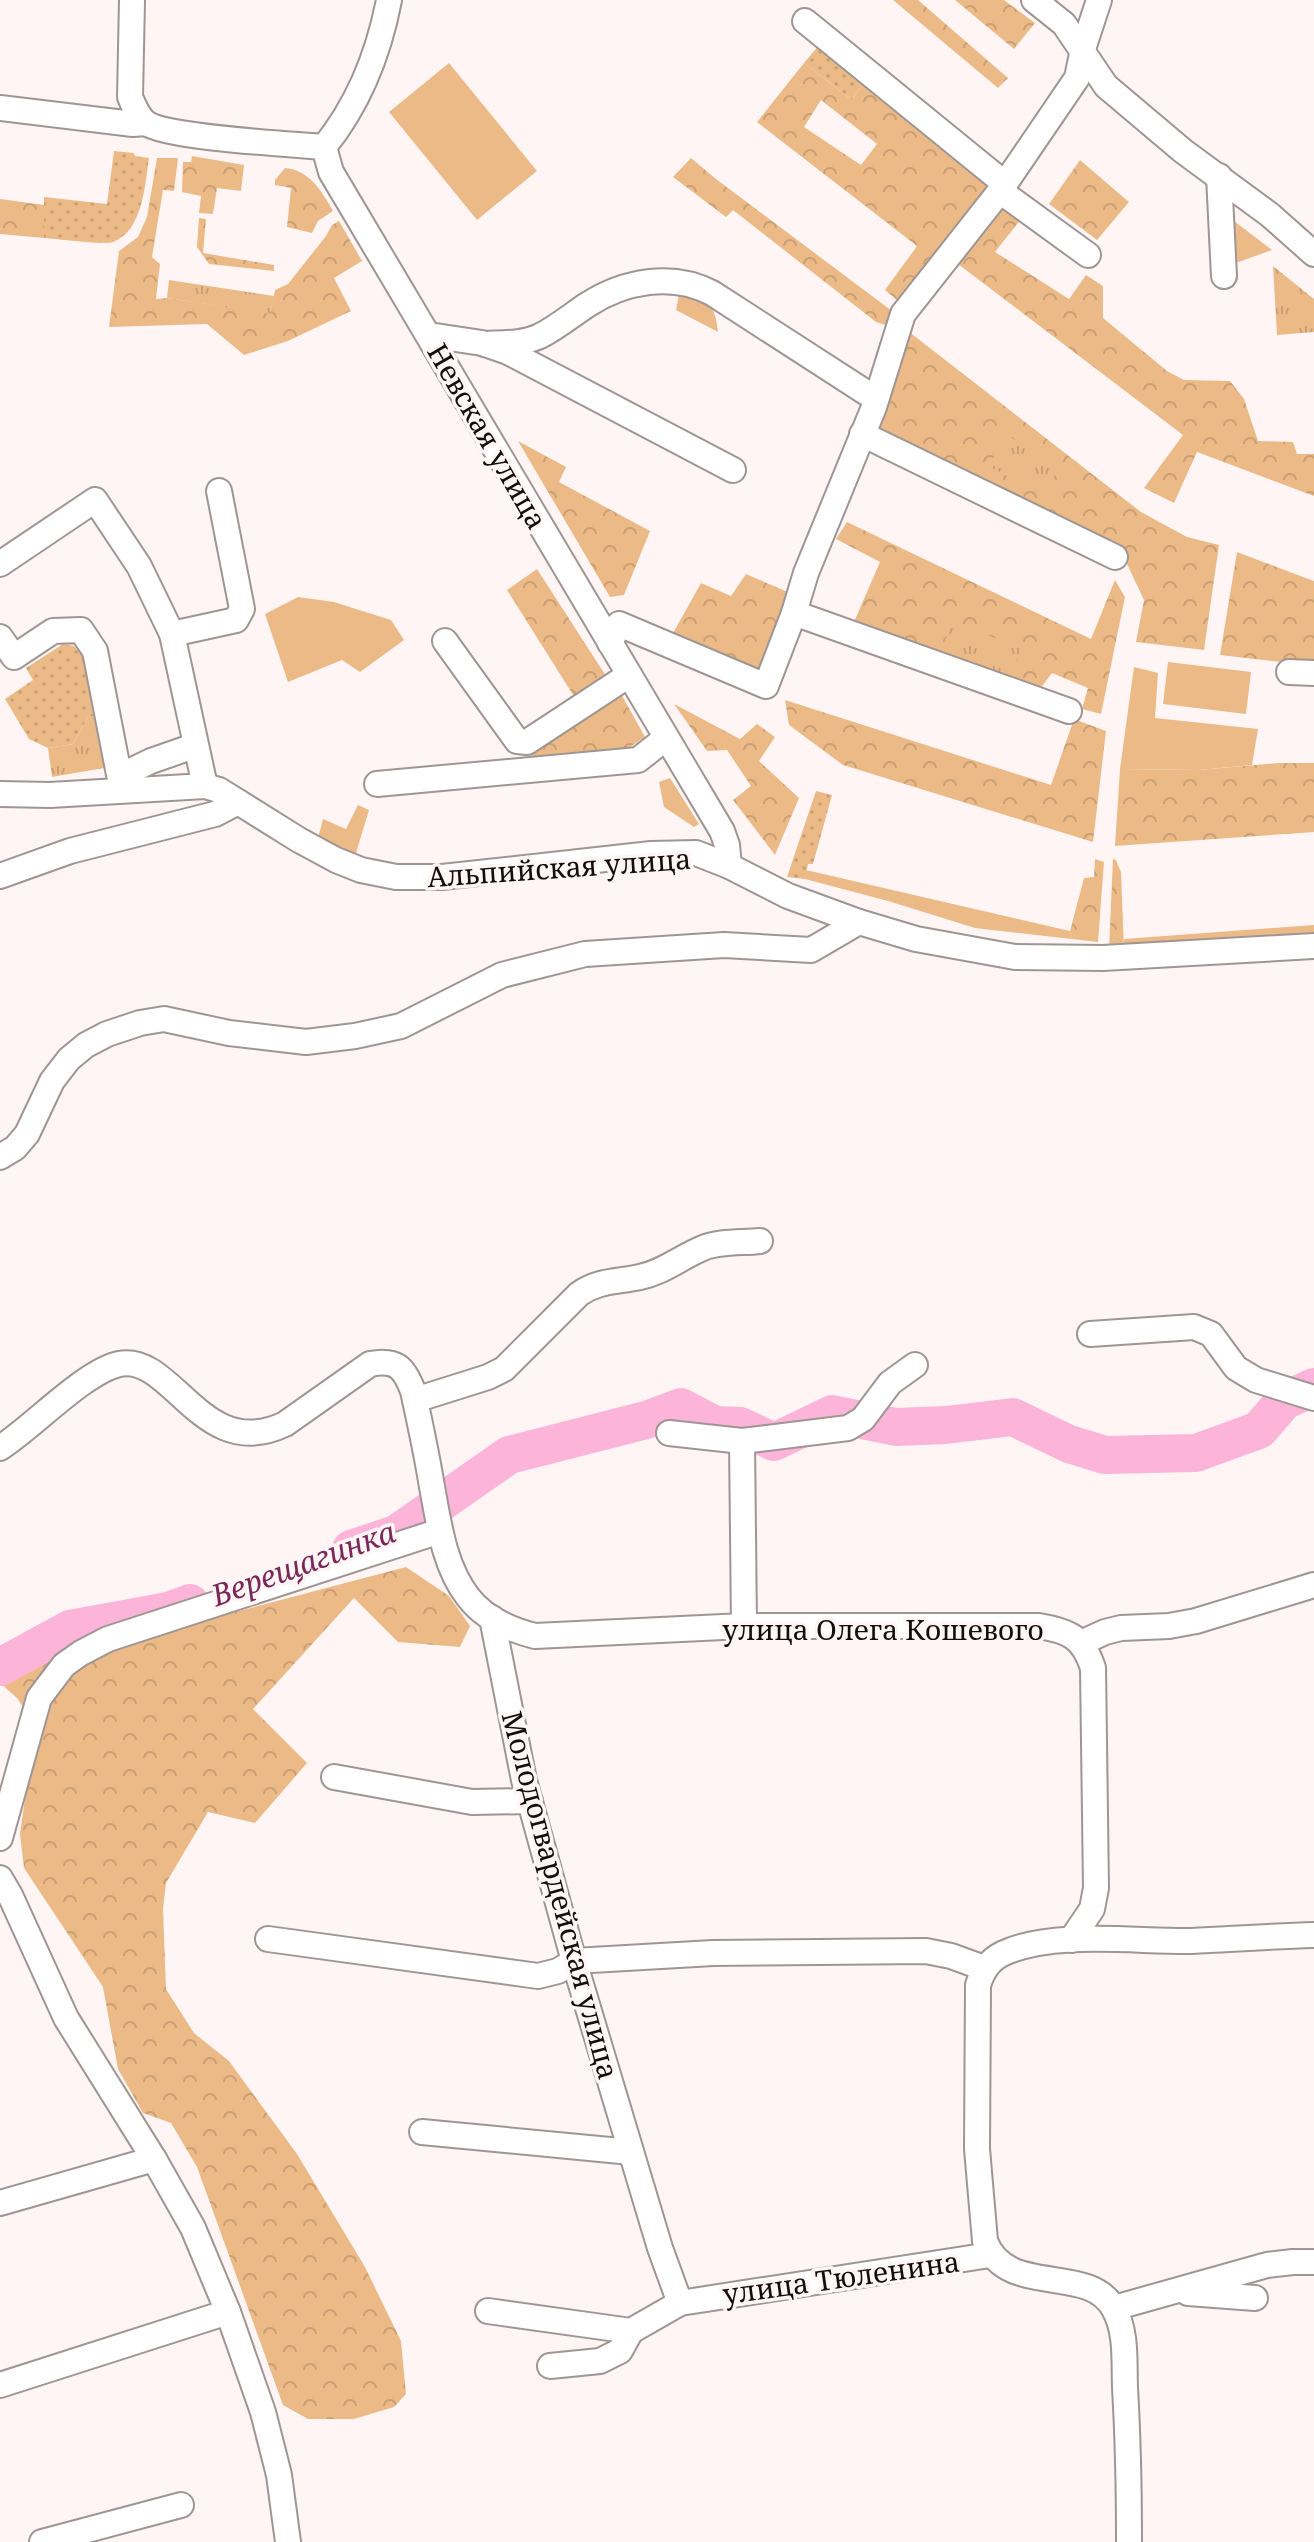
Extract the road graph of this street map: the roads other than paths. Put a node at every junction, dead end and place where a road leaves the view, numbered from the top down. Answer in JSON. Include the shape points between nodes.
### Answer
{"nodes":[{"id":1,"x":132,"y":0,"type":"edge"},
{"id":2,"x":389,"y":0,"type":"edge"},
{"id":3,"x":1034,"y":0,"type":"edge"},
{"id":4,"x":1099,"y":0,"type":"edge"},
{"id":5,"x":805,"y":21,"type":"dead end"},
{"id":6,"x":1083,"y":49,"type":"junction"},
{"id":7,"x":0,"y":108,"type":"edge"},
{"id":8,"x":146,"y":123,"type":"junction"},
{"id":9,"x":324,"y":147,"type":"junction"},
{"id":10,"x":1219,"y":176,"type":"junction"},
{"id":11,"x":1002,"y":187,"type":"junction"},
{"id":12,"x":1314,"y":254,"type":"edge"},
{"id":13,"x":1088,"y":255,"type":"dead end"},
{"id":14,"x":1224,"y":276,"type":"dead end"},
{"id":15,"x":429,"y":335,"type":"junction"},
{"id":16,"x":485,"y":344,"type":"junction"},
{"id":17,"x":876,"y":399,"type":"junction"},
{"id":18,"x":862,"y":434,"type":"junction"},
{"id":19,"x":733,"y":470,"type":"dead end"},
{"id":20,"x":219,"y":491,"type":"dead end"},
{"id":21,"x":1115,"y":557,"type":"dead end"},
{"id":22,"x":0,"y":564,"type":"edge"},
{"id":23,"x":794,"y":613,"type":"junction"},
{"id":24,"x":172,"y":634,"type":"junction"},
{"id":25,"x":0,"y":637,"type":"edge"},
{"id":26,"x":445,"y":641,"type":"dead end"},
{"id":27,"x":610,"y":643,"type":"junction"},
{"id":28,"x":1289,"y":672,"type":"dead end"},
{"id":29,"x":1314,"y":673,"type":"edge"},
{"id":30,"x":629,"y":675,"type":"junction"},
{"id":31,"x":1069,"y":711,"type":"dead end"},
{"id":32,"x":666,"y":738,"type":"junction"},
{"id":33,"x":194,"y":746,"type":"junction"},
{"id":34,"x":121,"y":783,"type":"junction"},
{"id":35,"x":377,"y":784,"type":"dead end"},
{"id":36,"x":205,"y":786,"type":"junction"},
{"id":37,"x":0,"y":794,"type":"edge"},
{"id":38,"x":238,"y":802,"type":"junction"},
{"id":39,"x":729,"y":866,"type":"junction"},
{"id":40,"x":0,"y":876,"type":"edge"},
{"id":41,"x":859,"y":922,"type":"junction"},
{"id":42,"x":1314,"y":946,"type":"edge"},
{"id":43,"x":615,"y":952,"type":"junction"},
{"id":44,"x":513,"y":960,"type":"dead end"},
{"id":45,"x":0,"y":1157,"type":"edge"},
{"id":46,"x":760,"y":1241,"type":"dead end"},
{"id":47,"x":1090,"y":1334,"type":"dead end"},
{"id":48,"x":915,"y":1365,"type":"dead end"},
{"id":49,"x":414,"y":1395,"type":"junction"},
{"id":50,"x":1314,"y":1398,"type":"edge"},
{"id":51,"x":669,"y":1433,"type":"dead end"},
{"id":52,"x":742,"y":1441,"type":"junction"},
{"id":53,"x":0,"y":1448,"type":"edge"},
{"id":54,"x":440,"y":1531,"type":"junction"},
{"id":55,"x":1314,"y":1585,"type":"edge"},
{"id":56,"x":492,"y":1618,"type":"junction"},
{"id":57,"x":744,"y":1626,"type":"junction"},
{"id":58,"x":1081,"y":1643,"type":"junction"},
{"id":59,"x":334,"y":1777,"type":"dead end"},
{"id":60,"x":530,"y":1801,"type":"junction"},
{"id":61,"x":0,"y":1838,"type":"edge"},
{"id":62,"x":0,"y":1878,"type":"edge"},
{"id":63,"x":1314,"y":1935,"type":"edge"},
{"id":64,"x":268,"y":1939,"type":"dead end"},
{"id":65,"x":1071,"y":1940,"type":"junction"},
{"id":66,"x":574,"y":1961,"type":"junction"},
{"id":67,"x":984,"y":1968,"type":"junction"},
{"id":68,"x":422,"y":2132,"type":"dead end"},
{"id":69,"x":631,"y":2152,"type":"junction"},
{"id":70,"x":154,"y":2159,"type":"junction"},
{"id":71,"x":0,"y":2203,"type":"edge"},
{"id":72,"x":990,"y":2255,"type":"junction"},
{"id":73,"x":1314,"y":2262,"type":"edge"},
{"id":74,"x":1170,"y":2292,"type":"junction"},
{"id":75,"x":1255,"y":2298,"type":"dead end"},
{"id":76,"x":685,"y":2301,"type":"junction"},
{"id":77,"x":1114,"y":2308,"type":"junction"},
{"id":78,"x":488,"y":2311,"type":"dead end"},
{"id":79,"x":228,"y":2312,"type":"junction"},
{"id":80,"x":631,"y":2331,"type":"junction"},
{"id":81,"x":550,"y":2366,"type":"dead end"},
{"id":82,"x":0,"y":2385,"type":"edge"},
{"id":83,"x":181,"y":2505,"type":"dead end"},
{"id":84,"x":42,"y":2542,"type":"edge"},
{"id":85,"x":288,"y":2542,"type":"edge"},
{"id":86,"x":1129,"y":2542,"type":"edge"}],
"edges":[{"from":1,"to":8,"type":"street","via":[[130,97]]},
{"from":2,"to":9,"type":"street","via":[[360,89]]},
{"from":3,"to":6,"type":"street","via":[[1064,24]]},
{"from":4,"to":6,"type":"street"},
{"from":5,"to":11,"type":"street"},
{"from":6,"to":10,"type":"street","via":[[1106,86]]},
{"from":6,"to":11,"type":"street","via":[[1077,78]]},
{"from":7,"to":8,"type":"street"},
{"from":8,"to":9,"type":"street","via":[[182,139]]},
{"from":9,"to":15,"type":"street","name":"Невская улица","via":[[331,172]]},
{"from":10,"to":12,"type":"street"},
{"from":10,"to":14,"type":"street"},
{"from":11,"to":13,"type":"street"},
{"from":11,"to":17,"type":"street","via":[[903,314]]},
{"from":15,"to":16,"type":"street"},
{"from":15,"to":27,"type":"street","name":"Невская улица"},
{"from":16,"to":17,"type":"street","via":[[539,337],[619,290],[672,281],[712,293]]},
{"from":16,"to":19,"type":"street","via":[[532,363]]},
{"from":17,"to":18,"type":"street"},
{"from":18,"to":21,"type":"street"},
{"from":18,"to":23,"type":"street"},
{"from":20,"to":24,"type":"street","via":[[242,609],[236,620]]},
{"from":22,"to":24,"type":"street","via":[[95,500],[139,566]]},
{"from":23,"to":27,"type":"street","via":[[766,686],[619,624]]},
{"from":23,"to":31,"type":"street"},
{"from":24,"to":33,"type":"street"},
{"from":25,"to":34,"type":"street","via":[[14,657],[53,631],[81,630],[95,651]]},
{"from":26,"to":30,"type":"street","via":[[517,741],[527,742]]},
{"from":27,"to":30,"type":"street","name":"Невская улица"},
{"from":28,"to":29,"type":"street"},
{"from":30,"to":32,"type":"street","name":"Невская улица"},
{"from":32,"to":35,"type":"street","via":[[638,760]]},
{"from":32,"to":39,"type":"street","name":"Невская улица","via":[[722,831]]},
{"from":33,"to":34,"type":"street","via":[[151,761]]},
{"from":33,"to":36,"type":"street"},
{"from":34,"to":36,"type":"street","name":"Альпийская улица"},
{"from":34,"to":37,"type":"street","name":"Альпийская улица","via":[[50,795]]},
{"from":36,"to":38,"type":"street","name":"Альпийская улица"},
{"from":38,"to":39,"type":"street","name":"Альпийская улица","via":[[336,860],[396,877],[676,853],[696,853]]},
{"from":38,"to":40,"type":"street","via":[[215,814],[70,851]]},
{"from":39,"to":41,"type":"street","name":"Альпийская улица","via":[[778,892]]},
{"from":41,"to":42,"type":"street","name":"Альпийская улица","via":[[916,939],[1015,957],[1103,958]]},
{"from":41,"to":43,"type":"street","via":[[811,950],[724,945]]},
{"from":43,"to":44,"type":"street","via":[[591,945]]},
{"from":43,"to":45,"type":"street","via":[[585,954],[502,975],[401,1026],[355,1036],[306,1042],[164,1019],[118,1030],[69,1059],[52,1081],[27,1134]]},
{"from":46,"to":49,"type":"street","via":[[705,1246],[668,1268],[590,1286],[504,1369]]},
{"from":47,"to":50,"type":"street","via":[[1194,1327],[1211,1334],[1236,1368],[1256,1380]]},
{"from":48,"to":52,"type":"street","via":[[890,1383],[848,1428]]},
{"from":49,"to":53,"type":"street","via":[[407,1374],[398,1366],[370,1364],[285,1424],[253,1433],[221,1427],[158,1377],[142,1367],[121,1364],[92,1376]]},
{"from":49,"to":54,"type":"street"},
{"from":51,"to":52,"type":"street"},
{"from":52,"to":57,"type":"street"},
{"from":54,"to":56,"type":"street","via":[[455,1576],[469,1599]]},
{"from":54,"to":61,"type":"street","via":[[108,1639],[81,1653],[64,1665],[39,1698]]},
{"from":55,"to":58,"type":"street","name":"улица Олега Кошевого","via":[[1196,1621],[1121,1628]]},
{"from":56,"to":57,"type":"street","name":"улица Олега Кошевого","via":[[535,1636]]},
{"from":56,"to":60,"type":"street","name":"Молодогвардейская улица"},
{"from":57,"to":58,"type":"street","name":"улица Олега Кошевого","via":[[1039,1626],[1070,1634]]},
{"from":58,"to":65,"type":"street","via":[[1093,1668],[1096,1888],[1092,1909]]},
{"from":59,"to":60,"type":"street","via":[[472,1802]]},
{"from":60,"to":66,"type":"street","name":"Молодогвардейская улица"},
{"from":62,"to":70,"type":"street","via":[[66,2018]]},
{"from":63,"to":65,"type":"street"},
{"from":64,"to":66,"type":"street","via":[[538,1976]]},
{"from":65,"to":67,"type":"street","via":[[1005,1952]]},
{"from":66,"to":67,"type":"street","via":[[713,1953],[926,1951]]},
{"from":66,"to":69,"type":"street","name":"Молодогвардейская улица"},
{"from":67,"to":72,"type":"street","via":[[978,1985],[977,2149],[982,2227]]},
{"from":68,"to":69,"type":"street"},
{"from":69,"to":76,"type":"street","name":"Молодогвардейская улица","via":[[660,2248]]},
{"from":70,"to":71,"type":"street"},
{"from":70,"to":79,"type":"street","via":[[193,2228]]},
{"from":72,"to":76,"type":"street","name":"улица Тюленина"},
{"from":72,"to":77,"type":"street","via":[[1016,2272],[1087,2287]]},
{"from":73,"to":74,"type":"street","via":[[1267,2265]]},
{"from":74,"to":75,"type":"street"},
{"from":74,"to":77,"type":"street"},
{"from":76,"to":80,"type":"street"},
{"from":77,"to":86,"type":"street","via":[[1123,2333]]},
{"from":78,"to":80,"type":"street"},
{"from":79,"to":82,"type":"street"},
{"from":79,"to":85,"type":"street","via":[[263,2412]]},
{"from":80,"to":81,"type":"street","via":[[620,2351],[600,2361]]},
{"from":83,"to":84,"type":"street"}]}
